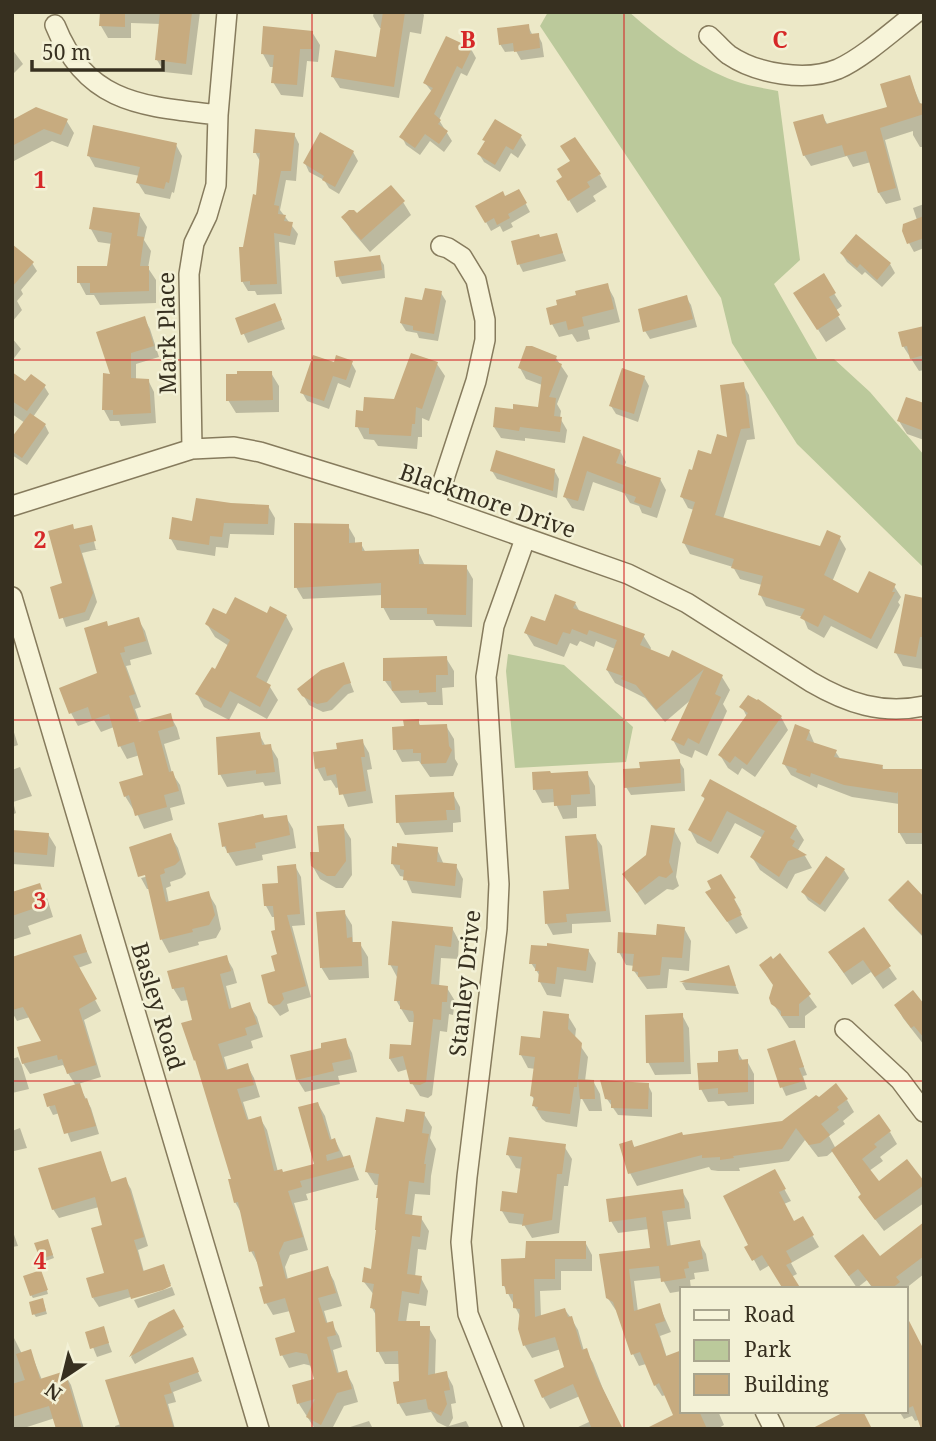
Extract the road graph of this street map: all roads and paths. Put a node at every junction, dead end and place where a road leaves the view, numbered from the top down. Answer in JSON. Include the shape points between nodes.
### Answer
{"nodes":[{"id":1,"x":228,"y":12,"type":"edge"},
{"id":2,"x":917,"y":12,"type":"edge"},
{"id":3,"x":55,"y":25,"type":"dead end"},
{"id":4,"x":709,"y":36,"type":"dead end"},
{"id":5,"x":218,"y":115,"type":"junction"},
{"id":6,"x":441,"y":246,"type":"dead end"},
{"id":7,"x":192,"y":449,"type":"junction"},
{"id":8,"x":12,"y":506,"type":"edge"},
{"id":9,"x":435,"y":506,"type":"junction"},
{"id":10,"x":525,"y":539,"type":"junction"},
{"id":11,"x":12,"y":597,"type":"edge"},
{"id":12,"x":17,"y":630,"type":"edge"},
{"id":13,"x":924,"y":706,"type":"edge"},
{"id":14,"x":845,"y":1029,"type":"dead end"},
{"id":15,"x":924,"y":1112,"type":"edge"},
{"id":16,"x":766,"y":1413,"type":"edge"},
{"id":17,"x":259,"y":1429,"type":"edge"},
{"id":18,"x":514,"y":1429,"type":"edge"},
{"id":19,"x":774,"y":1429,"type":"edge"}],
"edges":[{"from":1,"to":5,"type":"street","name":"Mark Place"},
{"from":2,"to":4,"type":"street","via":[[839,69],[814,74],[781,74],[744,63]]},
{"from":3,"to":5,"type":"street","via":[[76,63],[117,96],[142,105]]},
{"from":5,"to":7,"type":"street","name":"Mark Place","via":[[216,185],[194,243],[189,274]]},
{"from":6,"to":9,"type":"street","via":[[461,257],[475,280],[485,340]]},
{"from":7,"to":8,"type":"street","name":"Blackmore Drive"},
{"from":7,"to":9,"type":"street","name":"Blackmore Drive","via":[[234,447],[260,452]]},
{"from":9,"to":10,"type":"street","name":"Blackmore Drive"},
{"from":10,"to":13,"type":"street","name":"Blackmore Drive","via":[[663,590],[835,696],[873,708]]},
{"from":10,"to":18,"type":"street","name":"Stanley Drive","via":[[494,626],[486,677],[499,884],[461,1242],[468,1314]]},
{"from":11,"to":12,"type":"street","name":"Basley Road"},
{"from":12,"to":17,"type":"street","name":"Basley Road"},
{"from":14,"to":15,"type":"street","via":[[900,1080]]},
{"from":16,"to":19,"type":"street"}]}
